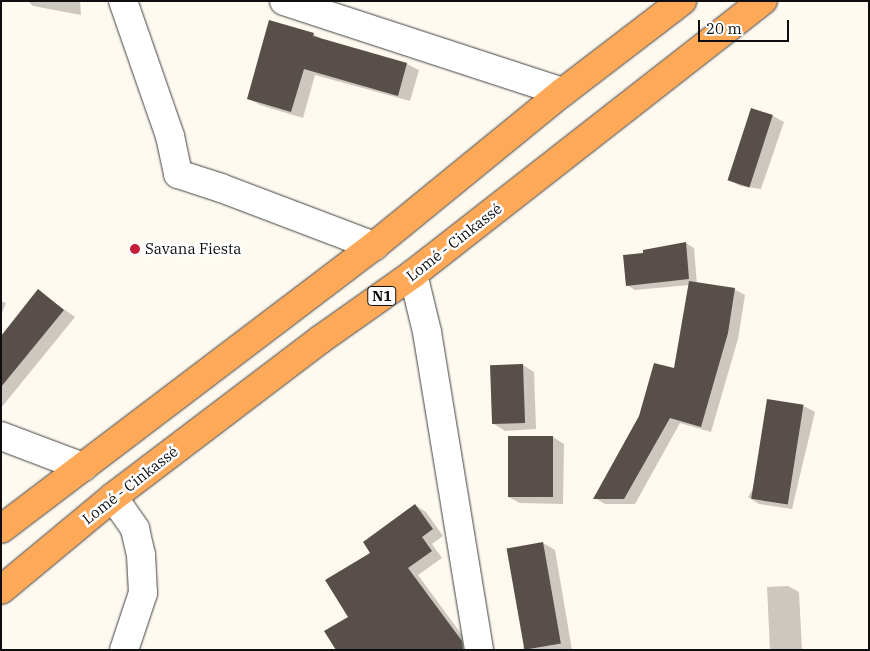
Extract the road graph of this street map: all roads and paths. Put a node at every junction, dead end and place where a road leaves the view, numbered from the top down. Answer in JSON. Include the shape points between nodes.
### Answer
{"nodes":[{"id":1,"x":123,"y":1,"type":"edge"},
{"id":2,"x":284,"y":1,"type":"edge"},
{"id":3,"x":682,"y":1,"type":"edge"},
{"id":4,"x":763,"y":1,"type":"edge"},
{"id":5,"x":563,"y":92,"type":"junction"},
{"id":6,"x":374,"y":246,"type":"junction"},
{"id":7,"x":413,"y":274,"type":"junction"},
{"id":8,"x":1,"y":436,"type":"edge"},
{"id":9,"x":83,"y":466,"type":"junction"},
{"id":10,"x":113,"y":497,"type":"junction"},
{"id":11,"x":1,"y":528,"type":"edge"},
{"id":12,"x":1,"y":590,"type":"edge"},
{"id":13,"x":124,"y":650,"type":"edge"},
{"id":14,"x":480,"y":650,"type":"edge"}],
"edges":[{"from":1,"to":6,"type":"street","via":[[170,136],[178,174]]},
{"from":2,"to":5,"type":"street"},
{"from":3,"to":5,"type":"highway"},
{"from":4,"to":7,"type":"highway","name":"Lomé - Cinkassé","number":"N1"},
{"from":5,"to":6,"type":"highway"},
{"from":6,"to":9,"type":"highway"},
{"from":7,"to":10,"type":"highway","name":"Lomé - Cinkassé","number":"N1","via":[[321,339]]},
{"from":7,"to":14,"type":"street","via":[[427,332]]},
{"from":8,"to":9,"type":"street"},
{"from":9,"to":10,"type":"highway"},
{"from":9,"to":11,"type":"highway"},
{"from":10,"to":12,"type":"highway","name":"Lomé - Cinkassé","number":"N1"},
{"from":10,"to":13,"type":"street","via":[[135,529],[142,555],[143,593]]}]}
